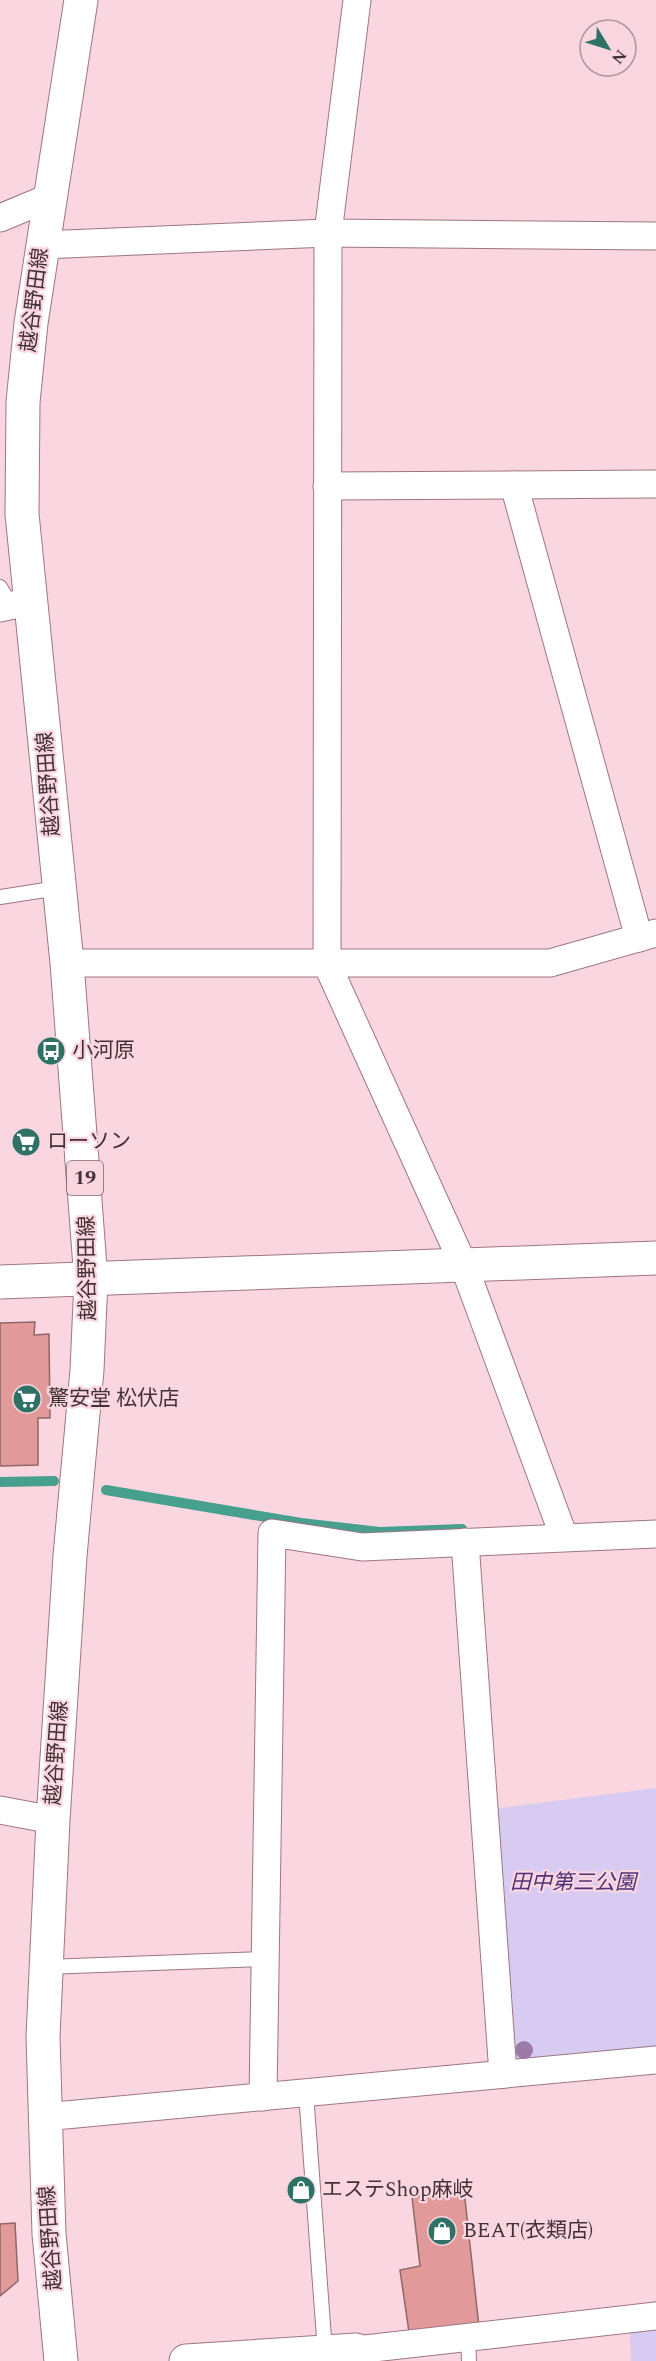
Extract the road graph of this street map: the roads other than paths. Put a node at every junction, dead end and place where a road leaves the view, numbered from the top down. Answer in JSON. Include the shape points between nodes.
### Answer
{"nodes":[{"id":1,"x":81,"y":0,"type":"edge"},
{"id":2,"x":357,"y":0,"type":"edge"},
{"id":3,"x":48,"y":198,"type":"junction"},
{"id":4,"x":0,"y":218,"type":"edge"},
{"id":5,"x":328,"y":233,"type":"junction"},
{"id":6,"x":656,"y":236,"type":"edge"},
{"id":7,"x":42,"y":244,"type":"junction"},
{"id":8,"x":656,"y":484,"type":"edge"},
{"id":9,"x":514,"y":485,"type":"junction"},
{"id":10,"x":327,"y":486,"type":"junction"},
{"id":11,"x":10,"y":600,"type":"edge"},
{"id":12,"x":58,"y":888,"type":"junction"},
{"id":13,"x":0,"y":897,"type":"edge"},
{"id":14,"x":648,"y":935,"type":"edge"},
{"id":15,"x":67,"y":963,"type":"junction"},
{"id":16,"x":327,"y":964,"type":"junction"},
{"id":17,"x":656,"y":1257,"type":"edge"},
{"id":18,"x":464,"y":1266,"type":"junction"},
{"id":19,"x":91,"y":1280,"type":"junction"},
{"id":20,"x":0,"y":1282,"type":"edge"},
{"id":21,"x":656,"y":1534,"type":"edge"},
{"id":22,"x":564,"y":1538,"type":"junction"},
{"id":23,"x":465,"y":1542,"type":"junction"},
{"id":24,"x":0,"y":1810,"type":"edge"},
{"id":25,"x":53,"y":1820,"type":"junction"},
{"id":26,"x":265,"y":1959,"type":"junction"},
{"id":27,"x":46,"y":1967,"type":"junction"},
{"id":28,"x":656,"y":2060,"type":"edge"},
{"id":29,"x":503,"y":2074,"type":"junction"},
{"id":30,"x":306,"y":2093,"type":"junction"},
{"id":31,"x":264,"y":2097,"type":"junction"},
{"id":32,"x":44,"y":2117,"type":"junction"},
{"id":33,"x":656,"y":2316,"type":"edge"},
{"id":34,"x":469,"y":2349,"type":"edge"},
{"id":35,"x":346,"y":2354,"type":"edge"},
{"id":36,"x":61,"y":2361,"type":"edge"},
{"id":37,"x":186,"y":2361,"type":"edge"}],
"edges":[{"from":1,"to":3,"type":"main road","name":"越谷野田線","number":"19"},
{"from":2,"to":5,"type":"street"},
{"from":3,"to":4,"type":"street"},
{"from":3,"to":7,"type":"main road","name":"越谷野田線","number":"19"},
{"from":5,"to":6,"type":"street"},
{"from":5,"to":7,"type":"street"},
{"from":5,"to":10,"type":"street"},
{"from":7,"to":11,"type":"main road","name":"越谷野田線","number":"19","via":[[23,402],[22,514]]},
{"from":8,"to":9,"type":"street"},
{"from":9,"to":10,"type":"street"},
{"from":9,"to":14,"type":"street"},
{"from":10,"to":16,"type":"street"},
{"from":11,"to":12,"type":"main road","name":"越谷野田線","number":"19"},
{"from":12,"to":13,"type":"lane"},
{"from":12,"to":15,"type":"main road","name":"越谷野田線","number":"19"},
{"from":14,"to":16,"type":"street","via":[[550,963]]},
{"from":15,"to":16,"type":"street"},
{"from":15,"to":19,"type":"main road","name":"越谷野田線","number":"19"},
{"from":16,"to":18,"type":"street"},
{"from":17,"to":18,"type":"main road"},
{"from":18,"to":19,"type":"main road"},
{"from":18,"to":22,"type":"street"},
{"from":19,"to":20,"type":"main road"},
{"from":19,"to":25,"type":"main road","name":"越谷野田線","number":"19"},
{"from":21,"to":22,"type":"street"},
{"from":22,"to":23,"type":"street"},
{"from":23,"to":26,"type":"street","via":[[362,1547],[272,1533]]},
{"from":23,"to":29,"type":"street"},
{"from":24,"to":25,"type":"street"},
{"from":25,"to":27,"type":"main road","name":"越谷野田線","number":"19"},
{"from":26,"to":27,"type":"lane"},
{"from":26,"to":31,"type":"street"},
{"from":27,"to":32,"type":"main road","name":"越谷野田線","number":"19"},
{"from":28,"to":29,"type":"street"},
{"from":29,"to":30,"type":"street"},
{"from":30,"to":31,"type":"street"},
{"from":30,"to":35,"type":"lane"},
{"from":31,"to":32,"type":"street"},
{"from":32,"to":36,"type":"main road","name":"越谷野田線","number":"19"},
{"from":33,"to":34,"type":"street"},
{"from":34,"to":35,"type":"street"},
{"from":35,"to":37,"type":"main road"}]}
